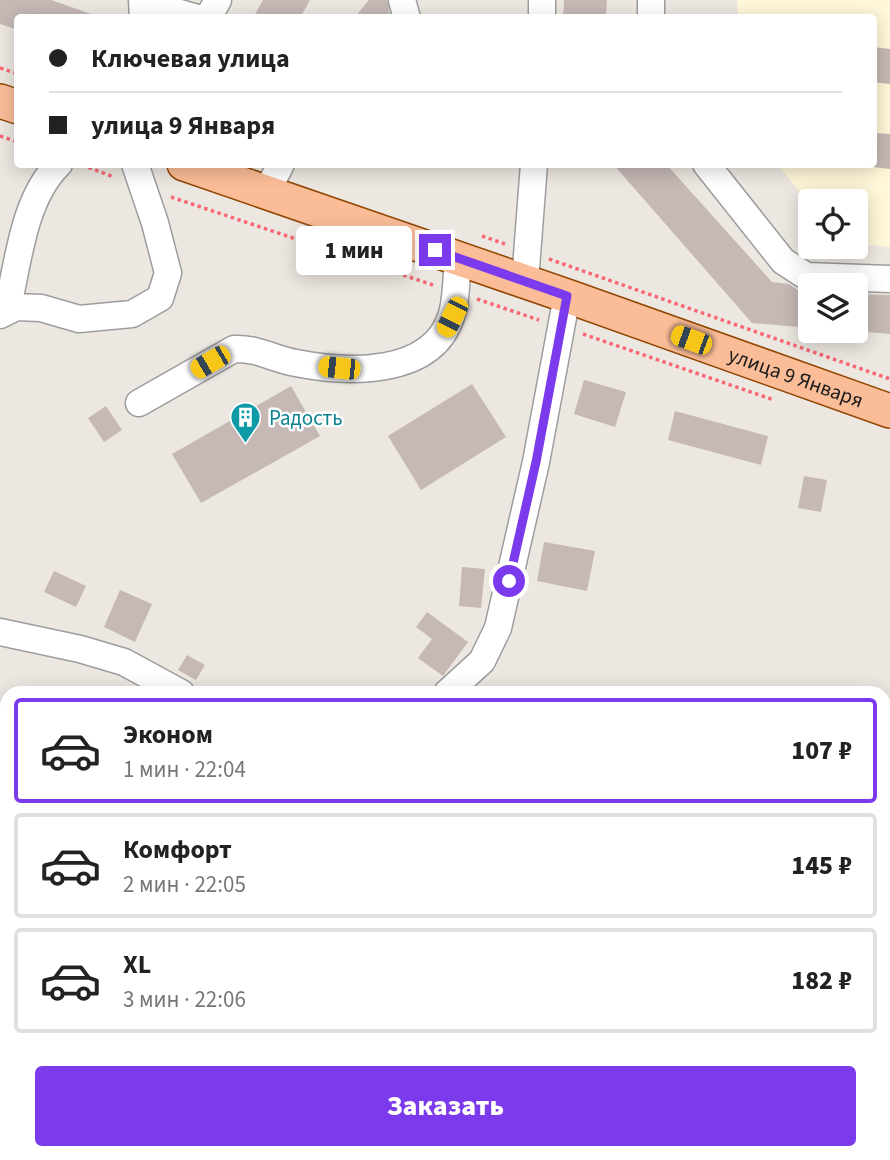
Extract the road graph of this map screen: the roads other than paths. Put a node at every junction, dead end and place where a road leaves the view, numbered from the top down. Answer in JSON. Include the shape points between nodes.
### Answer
{"nodes":[{"id":1,"x":152,"y":8,"type":"edge"},
{"id":2,"x":179,"y":14,"type":"edge"},
{"id":3,"x":56,"y":168,"type":"edge"},
{"id":4,"x":208,"y":168,"type":"edge"},
{"id":5,"x":534,"y":168,"type":"edge"},
{"id":6,"x":709,"y":168,"type":"edge"},
{"id":7,"x":139,"y":176,"type":"edge"},
{"id":8,"x":274,"y":179,"type":"edge"},
{"id":9,"x":458,"y":259,"type":"junction"},
{"id":10,"x":890,"y":279,"type":"edge"},
{"id":11,"x":525,"y":281,"type":"junction"},
{"id":12,"x":565,"y":312,"type":"junction"},
{"id":13,"x":4,"y":313,"type":"edge"},
{"id":14,"x":139,"y":403,"type":"dead end"},
{"id":15,"x":890,"y":411,"type":"edge"},
{"id":16,"x":0,"y":632,"type":"edge"},
{"id":17,"x":168,"y":686,"type":"edge"},
{"id":18,"x":455,"y":686,"type":"edge"}],
"edges":[{"from":1,"to":2,"type":"lane"},
{"from":3,"to":13,"type":"lane","via":[[32,207]]},
{"from":4,"to":8,"type":"main road","name":"улица 9 Января"},
{"from":5,"to":11,"type":"lane"},
{"from":6,"to":10,"type":"lane","via":[[793,268],[806,275]]},
{"from":7,"to":13,"type":"lane","via":[[168,273],[160,298],[132,314],[79,319],[41,308],[16,307]]},
{"from":8,"to":9,"type":"main road","name":"улица 9 Января"},
{"from":9,"to":11,"type":"main road","name":"улица 9 Января"},
{"from":9,"to":14,"type":"lane","via":[[452,317],[439,340],[414,359],[385,368],[339,368],[295,363],[249,348],[234,349]]},
{"from":11,"to":12,"type":"main road","name":"улица 9 Января"},
{"from":12,"to":15,"type":"main road","name":"улица 9 Января"},
{"from":12,"to":18,"type":"lane","via":[[498,628],[482,661]]},
{"from":16,"to":17,"type":"lane","via":[[124,662]]}]}
